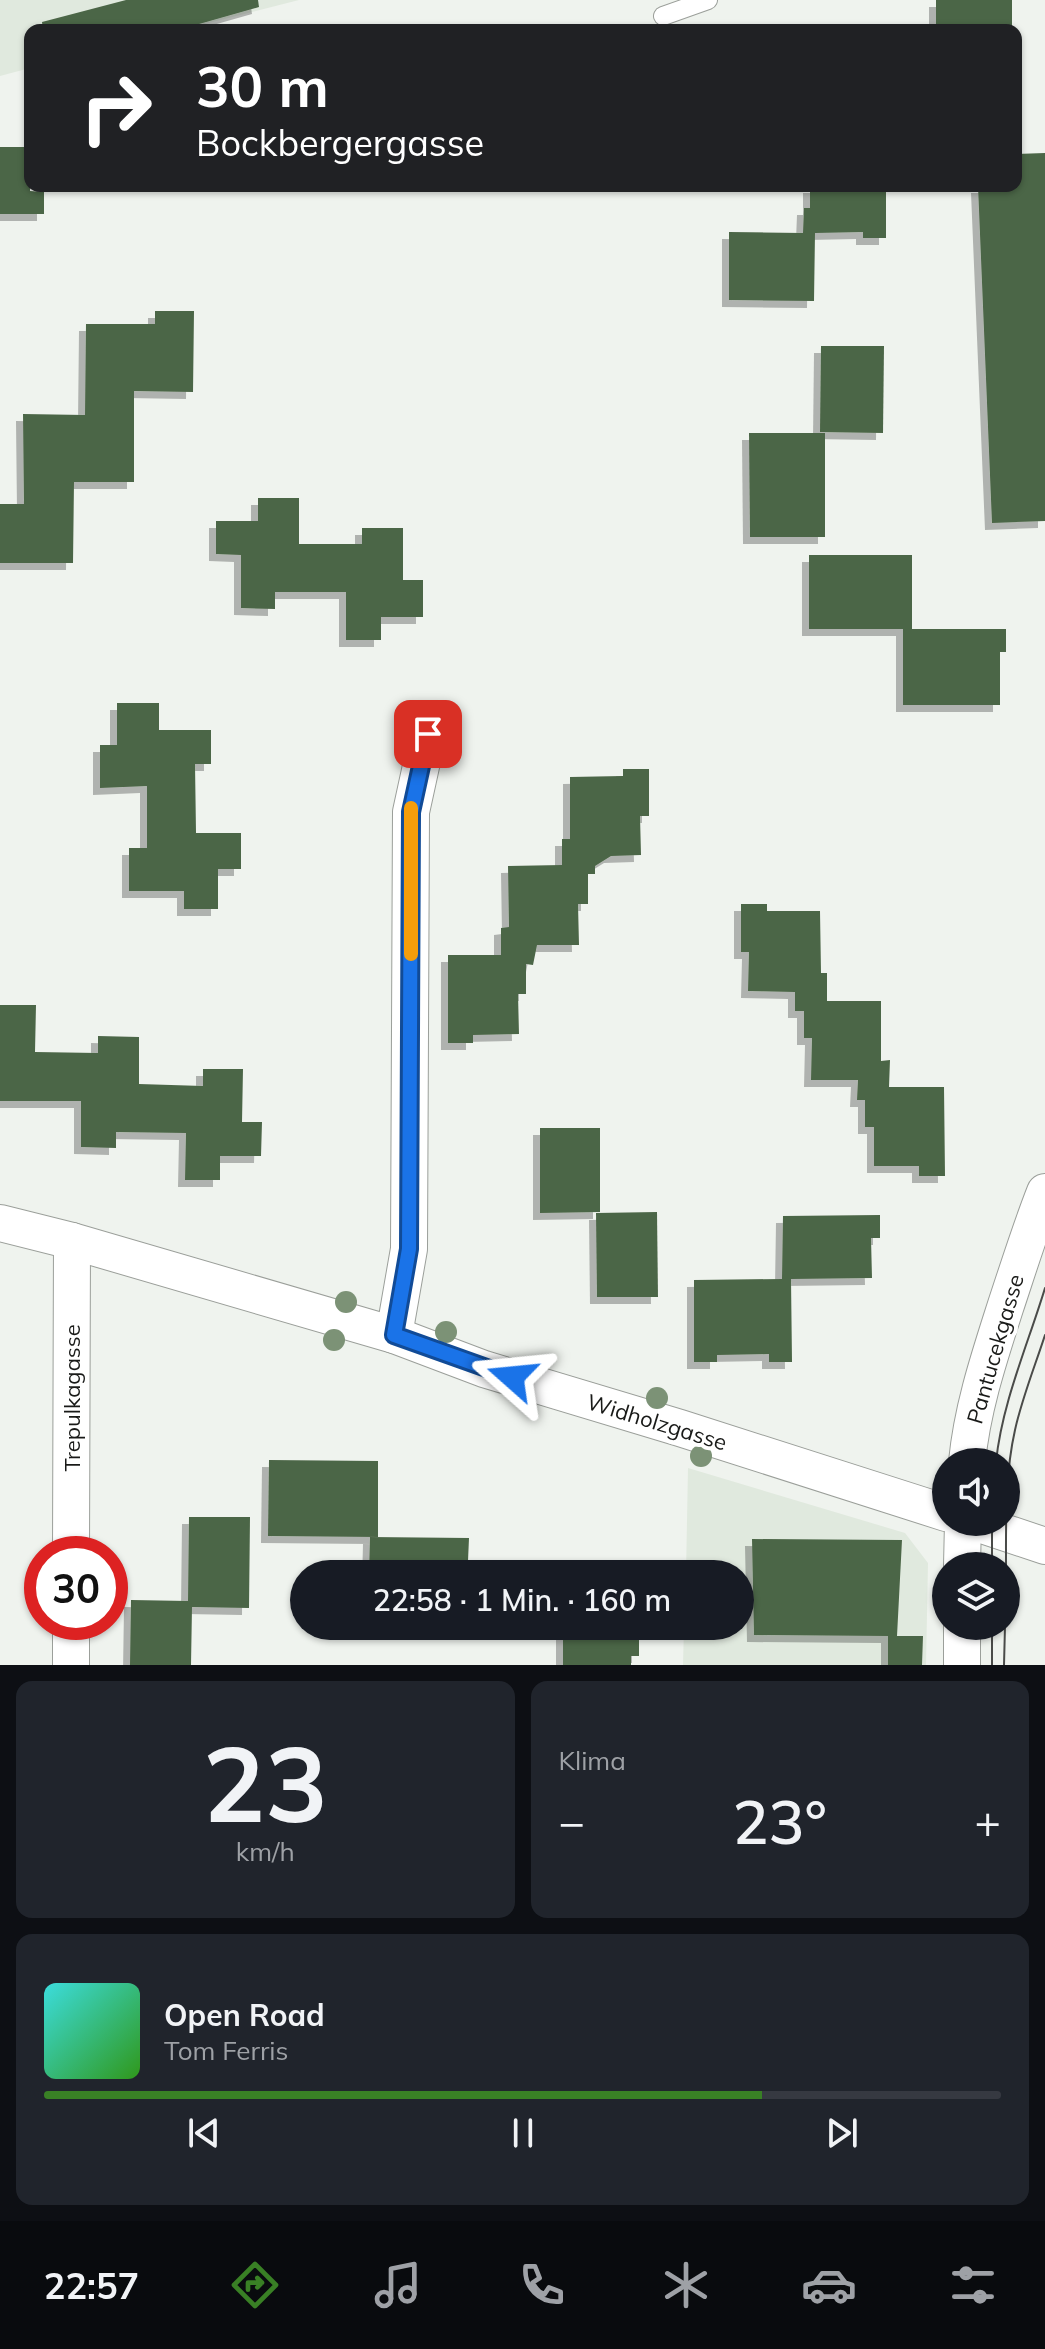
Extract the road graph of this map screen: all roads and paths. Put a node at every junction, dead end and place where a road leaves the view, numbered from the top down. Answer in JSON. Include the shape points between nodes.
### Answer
{"nodes":[{"id":1,"x":708,"y":0,"type":"edge"},
{"id":2,"x":663,"y":16,"type":"dead end"},
{"id":3,"x":428,"y":734,"type":"dead end"},
{"id":4,"x":1045,"y":1192,"type":"edge"},
{"id":5,"x":0,"y":1223,"type":"edge"},
{"id":6,"x":1038,"y":1228,"type":"edge"},
{"id":7,"x":72,"y":1241,"type":"junction"},
{"id":8,"x":394,"y":1335,"type":"junction"},
{"id":9,"x":968,"y":1448,"type":"edge"},
{"id":10,"x":932,"y":1509,"type":"edge"},
{"id":11,"x":71,"y":1536,"type":"edge"},
{"id":12,"x":1015,"y":1536,"type":"edge"},
{"id":13,"x":1045,"y":1546,"type":"edge"},
{"id":14,"x":71,"y":1640,"type":"edge"},
{"id":15,"x":962,"y":1640,"type":"edge"},
{"id":16,"x":71,"y":1665,"type":"edge"},
{"id":17,"x":962,"y":1665,"type":"edge"}],
"edges":[{"from":1,"to":2,"type":"lane"},
{"from":3,"to":8,"type":"street","via":[[411,812],[409,1249]]},
{"from":4,"to":6,"type":"street","name":"Pantucekgasse"},
{"from":5,"to":7,"type":"street","name":"Widholzgasse"},
{"from":6,"to":9,"type":"street","name":"Pantucekgasse","via":[[977,1401]]},
{"from":7,"to":8,"type":"street","name":"Widholzgasse"},
{"from":7,"to":11,"type":"street","name":"Trepulkagasse"},
{"from":8,"to":10,"type":"street","name":"Widholzgasse","via":[[484,1369]]},
{"from":12,"to":13,"type":"street"},
{"from":14,"to":16,"type":"street"},
{"from":15,"to":17,"type":"street"}]}
